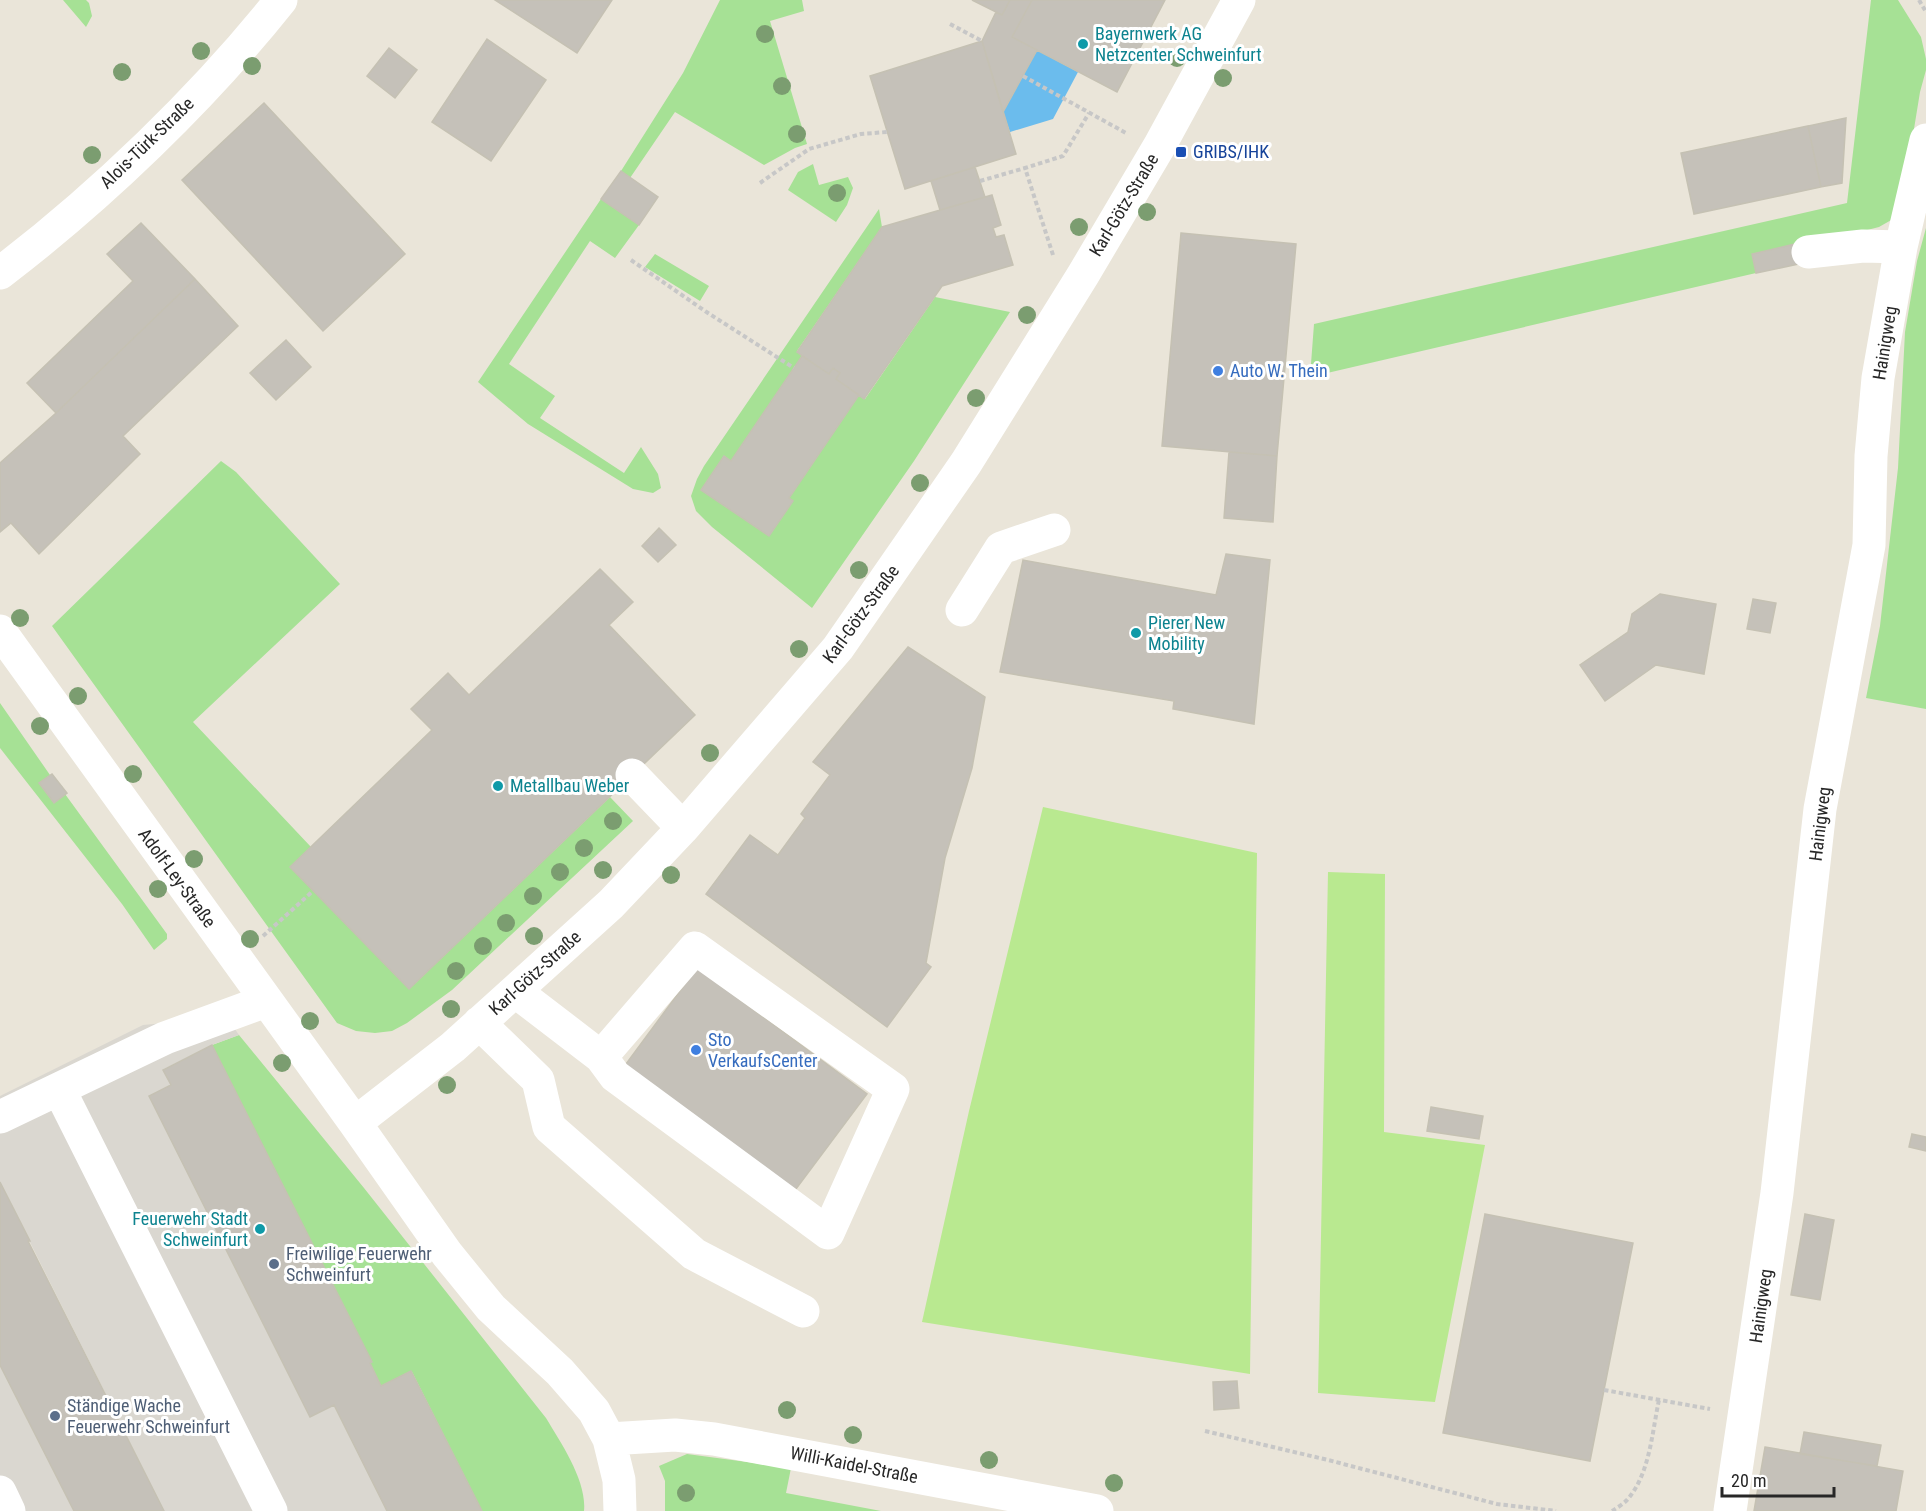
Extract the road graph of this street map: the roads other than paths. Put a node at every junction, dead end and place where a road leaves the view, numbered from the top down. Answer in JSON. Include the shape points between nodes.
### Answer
{"nodes":[{"id":1,"x":281,"y":0,"type":"edge"},
{"id":2,"x":1239,"y":0,"type":"edge"},
{"id":3,"x":1926,"y":140,"type":"edge"},
{"id":4,"x":1901,"y":247,"type":"junction"},
{"id":5,"x":1808,"y":252,"type":"dead end"},
{"id":6,"x":0,"y":273,"type":"edge"},
{"id":7,"x":1054,"y":530,"type":"dead end"},
{"id":8,"x":962,"y":609,"type":"dead end"},
{"id":9,"x":0,"y":631,"type":"edge"},
{"id":10,"x":632,"y":775,"type":"dead end"},
{"id":11,"x":682,"y":828,"type":"junction"},
{"id":12,"x":515,"y":991,"type":"junction"},
{"id":13,"x":266,"y":1000,"type":"junction"},
{"id":14,"x":479,"y":1023,"type":"junction"},
{"id":15,"x":601,"y":1057,"type":"junction"},
{"id":16,"x":59,"y":1089,"type":"junction"},
{"id":17,"x":0,"y":1117,"type":"edge"},
{"id":18,"x":355,"y":1123,"type":"junction"},
{"id":19,"x":803,"y":1311,"type":"dead end"},
{"id":20,"x":609,"y":1439,"type":"junction"},
{"id":21,"x":0,"y":1492,"type":"edge"},
{"id":22,"x":9,"y":1511,"type":"edge"},
{"id":23,"x":271,"y":1511,"type":"edge"},
{"id":24,"x":620,"y":1511,"type":"edge"},
{"id":25,"x":1097,"y":1511,"type":"edge"},
{"id":26,"x":1730,"y":1511,"type":"edge"}],
"edges":[{"from":1,"to":6,"type":"street","name":"Alois-Türk-Straße","via":[[133,159]]},
{"from":2,"to":11,"type":"street","name":"Karl-Götz-Straße","via":[[1083,275],[905,554],[838,648]]},
{"from":3,"to":4,"type":"street","name":"Hainigweg"},
{"from":4,"to":5,"type":"street","via":[[1863,246]]},
{"from":4,"to":26,"type":"street","name":"Hainigweg","via":[[1878,378],[1869,545],[1820,809],[1777,1193]]},
{"from":7,"to":8,"type":"street","via":[[1001,548]]},
{"from":9,"to":13,"type":"street","name":"Adolf-Ley-Straße"},
{"from":10,"to":11,"type":"street"},
{"from":11,"to":12,"type":"street","name":"Karl-Götz-Straße","via":[[611,904]]},
{"from":12,"to":14,"type":"street","name":"Karl-Götz-Straße"},
{"from":12,"to":15,"type":"street"},
{"from":13,"to":16,"type":"street","via":[[165,1038]]},
{"from":13,"to":18,"type":"street","name":"Adolf-Ley-Straße"},
{"from":14,"to":18,"type":"street","name":"Karl-Götz-Straße"},
{"from":14,"to":19,"type":"street","via":[[538,1080],[549,1127],[694,1254]]},
{"from":15,"to":15,"type":"street","via":[[695,948],[893,1089],[828,1233],[615,1076]]},
{"from":16,"to":17,"type":"street"},
{"from":16,"to":23,"type":"street"},
{"from":18,"to":20,"type":"street","via":[[447,1254],[491,1308],[560,1372],[594,1411]]},
{"from":20,"to":24,"type":"street","via":[[619,1480]]},
{"from":20,"to":25,"type":"street","name":"Willi-Kaidel-Straße","via":[[675,1435],[714,1439]]},
{"from":21,"to":22,"type":"street"}]}
